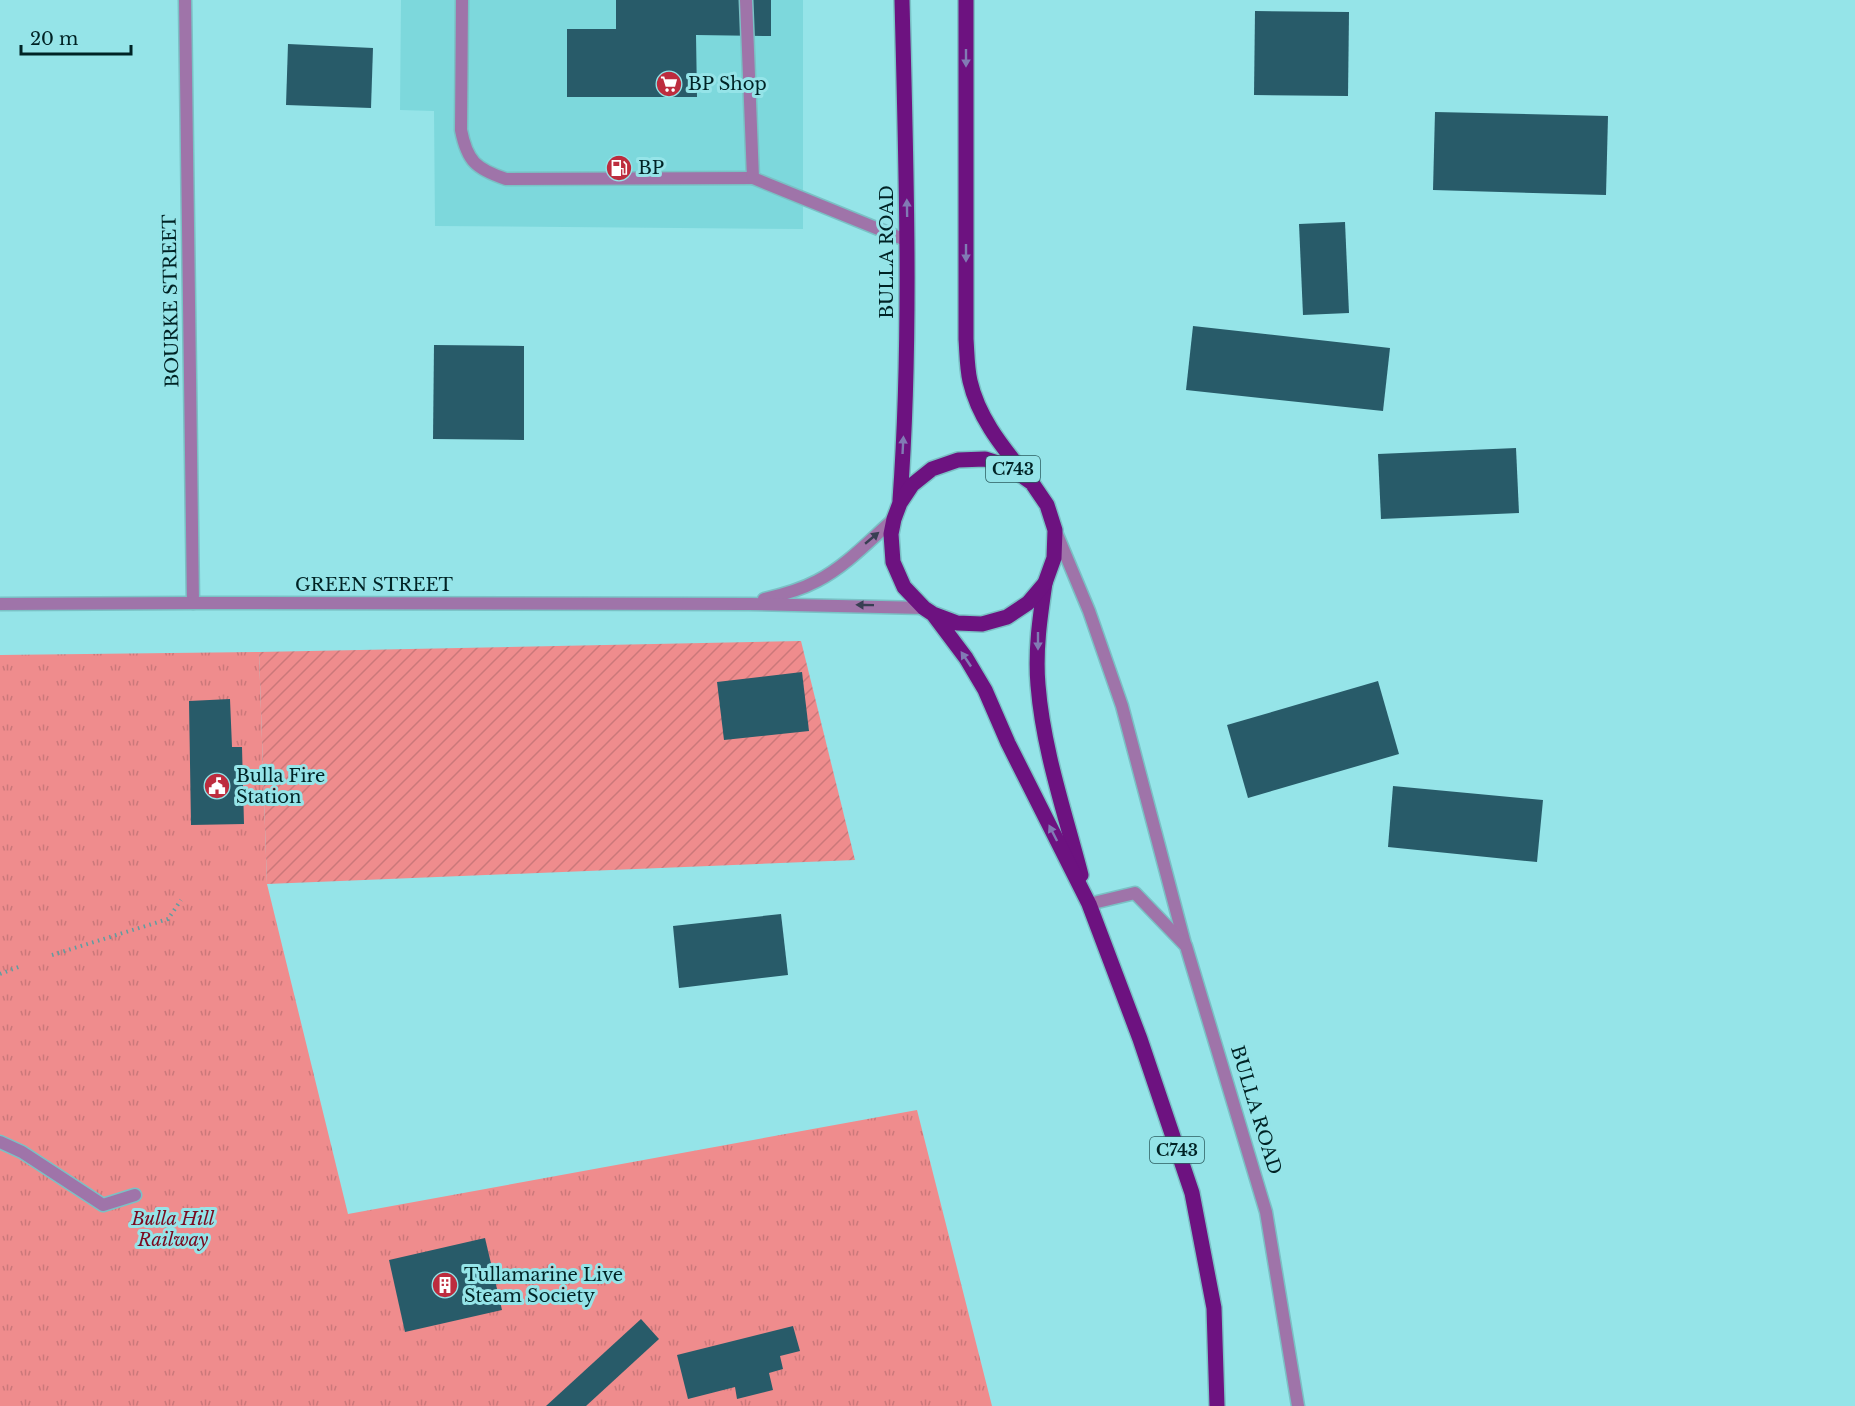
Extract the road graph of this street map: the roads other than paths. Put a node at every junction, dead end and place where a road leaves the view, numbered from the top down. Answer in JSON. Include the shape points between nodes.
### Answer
{"nodes":[{"id":1,"x":185,"y":0,"type":"edge"},
{"id":2,"x":462,"y":0,"type":"edge"},
{"id":3,"x":746,"y":0,"type":"edge"},
{"id":4,"x":902,"y":0,"type":"edge"},
{"id":5,"x":966,"y":0,"type":"edge"},
{"id":6,"x":753,"y":178,"type":"junction"},
{"id":7,"x":908,"y":241,"type":"junction"},
{"id":8,"x":1032,"y":483,"type":"junction"},
{"id":9,"x":900,"y":503,"type":"junction"},
{"id":10,"x":894,"y":519,"type":"junction"},
{"id":11,"x":1055,"y":530,"type":"junction"},
{"id":12,"x":1045,"y":583,"type":"junction"},
{"id":13,"x":193,"y":603,"type":"junction"},
{"id":14,"x":0,"y":604,"type":"edge"},
{"id":15,"x":748,"y":604,"type":"junction"},
{"id":16,"x":928,"y":611,"type":"junction"},
{"id":17,"x":1089,"y":904,"type":"junction"},
{"id":18,"x":1186,"y":946,"type":"junction"},
{"id":19,"x":0,"y":1142,"type":"edge"},
{"id":20,"x":135,"y":1195,"type":"dead end"},
{"id":21,"x":1217,"y":1406,"type":"edge"},
{"id":22,"x":1298,"y":1406,"type":"edge"}],
"edges":[{"from":1,"to":13,"type":"street","name":"BOURKE STREET"},
{"from":2,"to":6,"type":"street","via":[[461,130],[465,151],[487,173],[506,179]]},
{"from":3,"to":6,"type":"street"},
{"from":7,"to":4,"type":"main road","name":"BULLA ROAD","number":"C743","one_way":true},
{"from":5,"to":8,"type":"main road","number":"C743","one_way":true,"via":[[966,339],[970,381],[997,441]]},
{"from":6,"to":7,"type":"street"},
{"from":9,"to":7,"type":"main road","name":"BULLA ROAD","number":"C743","one_way":true},
{"from":8,"to":9,"type":"main road","number":"C743","via":[[1010,467],[985,459],[958,460],[932,469],[912,485]]},
{"from":8,"to":11,"type":"main road","number":"C743","via":[[1047,505]]},
{"from":9,"to":10,"type":"main road","number":"C743"},
{"from":15,"to":10,"type":"street","name":"GREEN STREET","one_way":true,"via":[[818,581]]},
{"from":10,"to":16,"type":"main road","number":"C743","via":[[893,562],[904,587]]},
{"from":11,"to":12,"type":"main road","number":"C743","via":[[1054,558]]},
{"from":11,"to":18,"type":"street","via":[[1122,706]]},
{"from":12,"to":16,"type":"main road","number":"C743","via":[[1028,603],[1007,617],[982,624],[957,623]]},
{"from":12,"to":17,"type":"main road","number":"C743","one_way":true,"via":[[1038,632],[1038,685],[1049,751]]},
{"from":13,"to":14,"type":"street","name":"GREEN STREET"},
{"from":13,"to":15,"type":"street","name":"GREEN STREET"},
{"from":16,"to":15,"type":"street","name":"GREEN STREET","one_way":true},
{"from":17,"to":16,"type":"main road","number":"C743","one_way":true,"via":[[985,690],[966,658]]},
{"from":17,"to":18,"type":"street","name":"BULLA ROAD","via":[[1135,893]]},
{"from":17,"to":21,"type":"main road","number":"C743","via":[[1192,1193],[1214,1308]]},
{"from":18,"to":22,"type":"street","name":"BULLA ROAD","via":[[1266,1212]]},
{"from":19,"to":20,"type":"street","via":[[103,1205]]}]}
